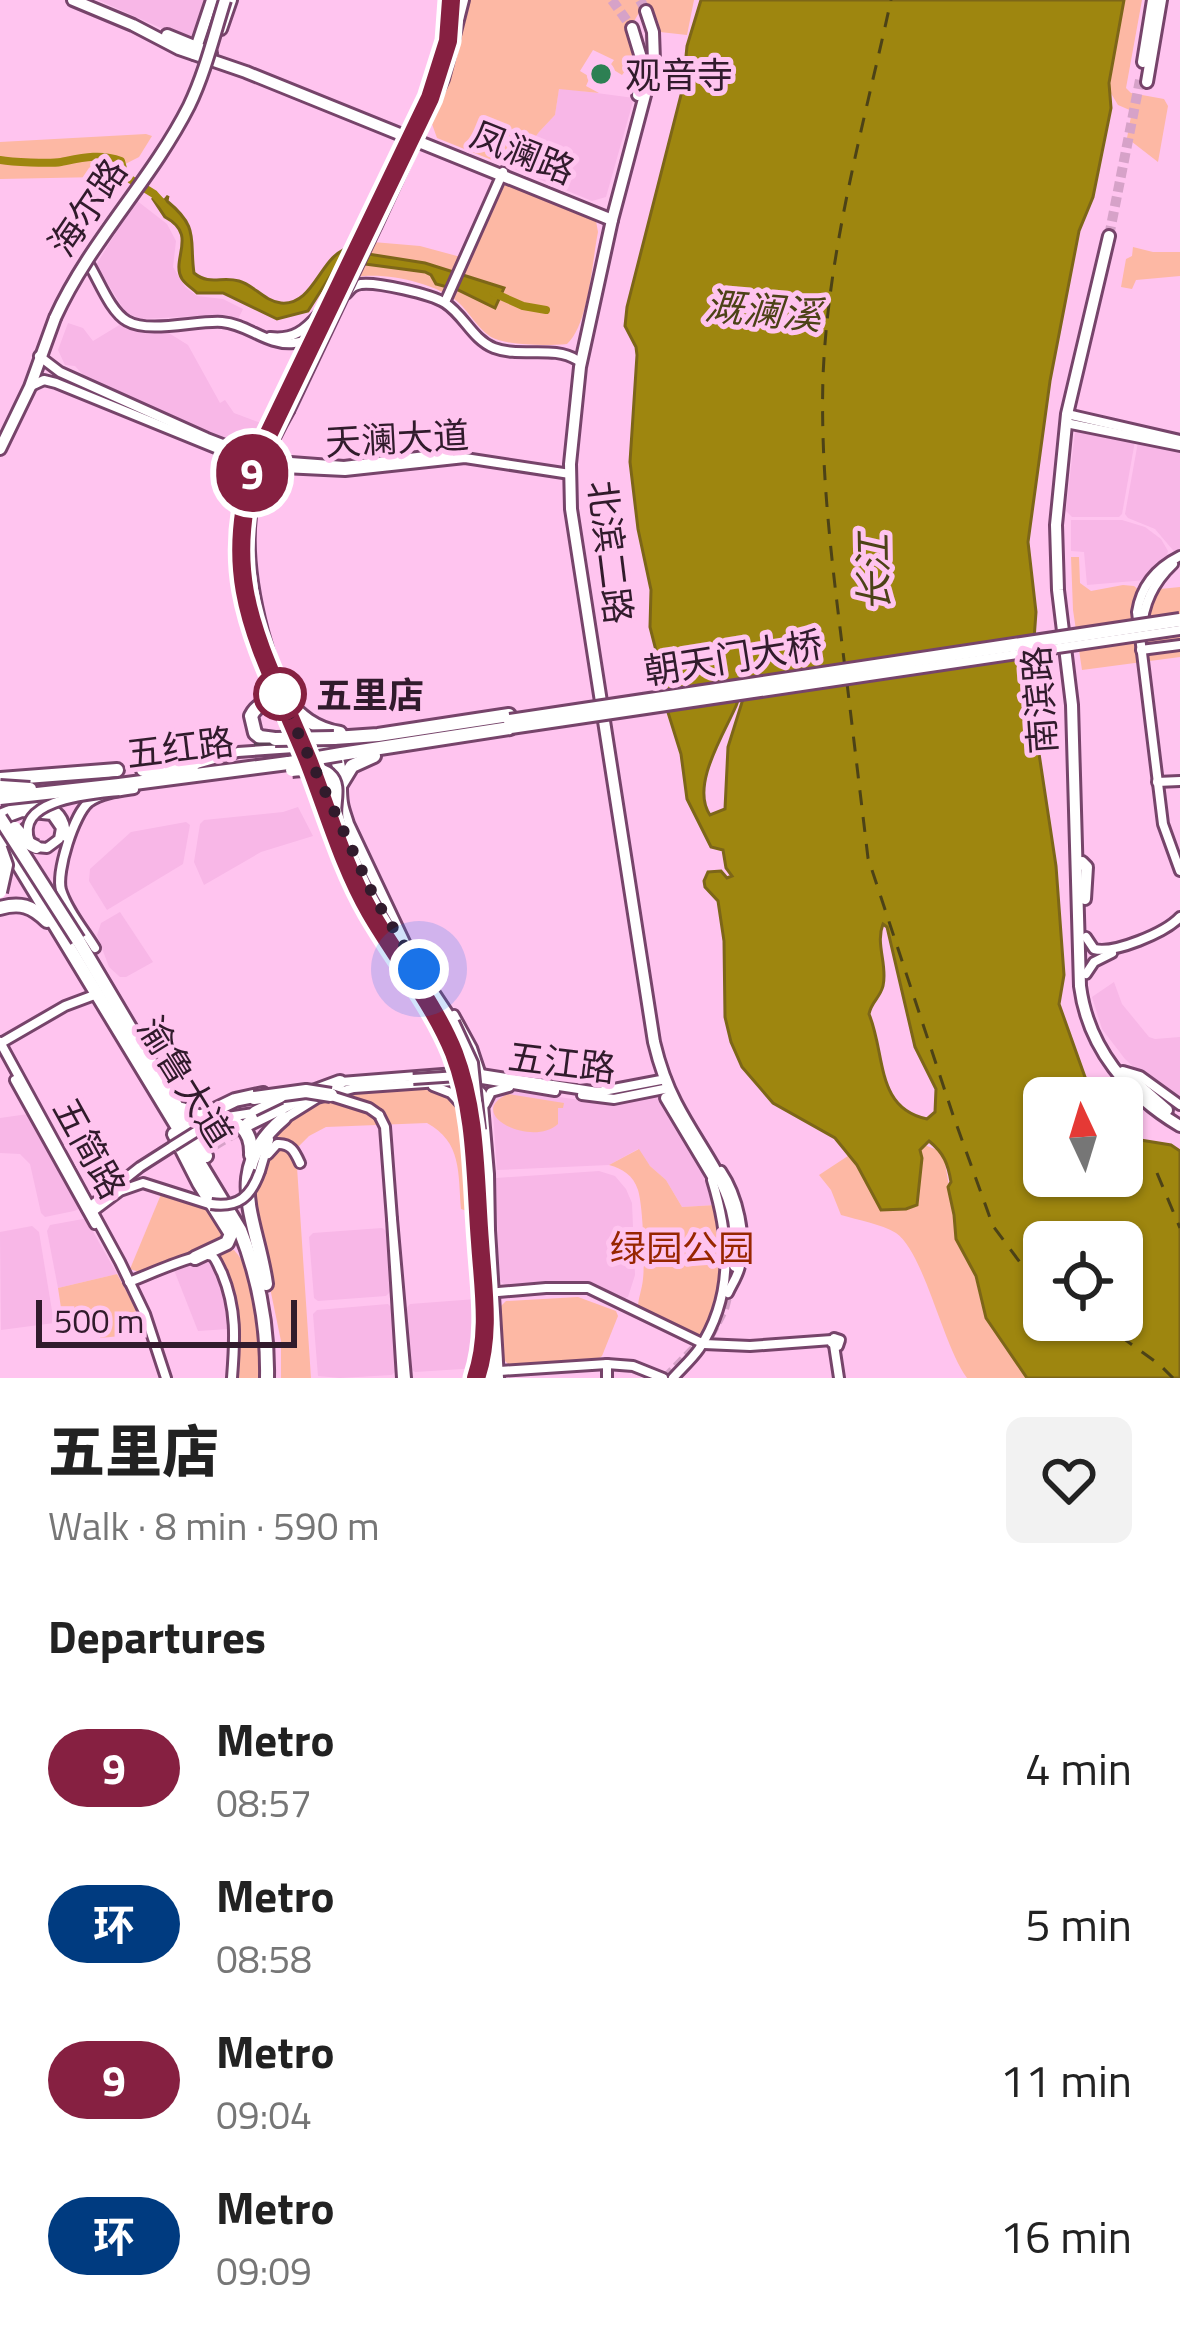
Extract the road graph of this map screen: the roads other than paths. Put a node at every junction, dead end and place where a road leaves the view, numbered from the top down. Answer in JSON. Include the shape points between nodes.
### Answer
{"nodes":[{"id":1,"x":74,"y":0,"type":"edge"},
{"id":2,"x":88,"y":0,"type":"edge"},
{"id":3,"x":222,"y":0,"type":"edge"},
{"id":4,"x":460,"y":0,"type":"edge"},
{"id":5,"x":1157,"y":0,"type":"edge"},
{"id":6,"x":646,"y":11,"type":"dead end"},
{"id":7,"x":632,"y":28,"type":"tunnel mouth"},
{"id":8,"x":195,"y":51,"type":"junction"},
{"id":9,"x":212,"y":57,"type":"junction"},
{"id":10,"x":645,"y":80,"type":"junction"},
{"id":11,"x":1144,"y":81,"type":"tunnel mouth"},
{"id":12,"x":411,"y":137,"type":"junction"},
{"id":13,"x":503,"y":173,"type":"junction"},
{"id":14,"x":610,"y":216,"type":"junction"},
{"id":15,"x":1113,"y":236,"type":"tunnel mouth"},
{"id":16,"x":447,"y":297,"type":"junction"},
{"id":17,"x":579,"y":353,"type":"junction"},
{"id":18,"x":39,"y":356,"type":"junction"},
{"id":19,"x":60,"y":372,"type":"junction"},
{"id":20,"x":56,"y":382,"type":"junction"},
{"id":21,"x":30,"y":387,"type":"junction"},
{"id":22,"x":1070,"y":419,"type":"junction"},
{"id":23,"x":0,"y":436,"type":"edge"},
{"id":24,"x":1180,"y":443,"type":"edge"},
{"id":25,"x":0,"y":449,"type":"edge"},
{"id":26,"x":258,"y":462,"type":"junction"},
{"id":27,"x":567,"y":471,"type":"junction"},
{"id":28,"x":1180,"y":559,"type":"edge"},
{"id":29,"x":1180,"y":624,"type":"edge"},
{"id":30,"x":1180,"y":645,"type":"edge"},
{"id":31,"x":1142,"y":650,"type":"junction"},
{"id":32,"x":284,"y":697,"type":"junction"},
{"id":33,"x":283,"y":715,"type":"junction"},
{"id":34,"x":510,"y":723,"type":"junction"},
{"id":35,"x":378,"y":735,"type":"junction"},
{"id":36,"x":442,"y":738,"type":"junction"},
{"id":37,"x":316,"y":746,"type":"junction"},
{"id":38,"x":337,"y":746,"type":"junction"},
{"id":39,"x":289,"y":759,"type":"junction"},
{"id":40,"x":193,"y":765,"type":"junction"},
{"id":41,"x":143,"y":770,"type":"junction"},
{"id":42,"x":332,"y":771,"type":"dead end"},
{"id":43,"x":168,"y":776,"type":"junction"},
{"id":44,"x":118,"y":781,"type":"junction"},
{"id":45,"x":198,"y":781,"type":"junction"},
{"id":46,"x":1180,"y":781,"type":"edge"},
{"id":47,"x":1159,"y":782,"type":"junction"},
{"id":48,"x":140,"y":788,"type":"junction"},
{"id":49,"x":0,"y":791,"type":"edge"},
{"id":50,"x":335,"y":794,"type":"junction"},
{"id":51,"x":51,"y":811,"type":"junction"},
{"id":52,"x":1076,"y":812,"type":"junction"},
{"id":53,"x":0,"y":815,"type":"edge"},
{"id":54,"x":0,"y":844,"type":"edge"},
{"id":55,"x":1083,"y":844,"type":"junction"},
{"id":56,"x":36,"y":847,"type":"junction"},
{"id":57,"x":1081,"y":865,"type":"junction"},
{"id":58,"x":1180,"y":867,"type":"edge"},
{"id":59,"x":0,"y":892,"type":"edge"},
{"id":60,"x":0,"y":908,"type":"edge"},
{"id":61,"x":1180,"y":921,"type":"edge"},
{"id":62,"x":47,"y":922,"type":"junction"},
{"id":63,"x":82,"y":937,"type":"junction"},
{"id":64,"x":1086,"y":937,"type":"junction"},
{"id":65,"x":94,"y":948,"type":"dead end"},
{"id":66,"x":405,"y":954,"type":"junction"},
{"id":67,"x":76,"y":959,"type":"junction"},
{"id":68,"x":1086,"y":974,"type":"junction"},
{"id":69,"x":424,"y":983,"type":"junction"},
{"id":70,"x":99,"y":984,"type":"junction"},
{"id":71,"x":127,"y":1026,"type":"junction"},
{"id":72,"x":0,"y":1043,"type":"edge"},
{"id":73,"x":457,"y":1051,"type":"junction"},
{"id":74,"x":0,"y":1052,"type":"edge"},
{"id":75,"x":476,"y":1060,"type":"junction"},
{"id":76,"x":139,"y":1063,"type":"junction"},
{"id":77,"x":1123,"y":1071,"type":"junction"},
{"id":78,"x":446,"y":1072,"type":"junction"},
{"id":79,"x":476,"y":1076,"type":"junction"},
{"id":80,"x":508,"y":1076,"type":"junction"},
{"id":81,"x":414,"y":1081,"type":"junction"},
{"id":82,"x":343,"y":1082,"type":"junction"},
{"id":83,"x":664,"y":1084,"type":"junction"},
{"id":84,"x":317,"y":1086,"type":"joint"},
{"id":85,"x":645,"y":1089,"type":"junction"},
{"id":86,"x":478,"y":1091,"type":"junction"},
{"id":87,"x":559,"y":1092,"type":"junction"},
{"id":88,"x":331,"y":1095,"type":"joint"},
{"id":89,"x":171,"y":1097,"type":"junction"},
{"id":90,"x":1180,"y":1105,"type":"edge"},
{"id":91,"x":232,"y":1108,"type":"junction"},
{"id":92,"x":252,"y":1111,"type":"junction"},
{"id":93,"x":466,"y":1111,"type":"junction"},
{"id":94,"x":484,"y":1111,"type":"junction"},
{"id":95,"x":284,"y":1118,"type":"joint"},
{"id":96,"x":1180,"y":1122,"type":"edge"},
{"id":97,"x":209,"y":1124,"type":"junction"},
{"id":98,"x":478,"y":1130,"type":"junction"},
{"id":99,"x":174,"y":1142,"type":"junction"},
{"id":100,"x":300,"y":1163,"type":"dead end"},
{"id":101,"x":258,"y":1165,"type":"junction"},
{"id":102,"x":140,"y":1167,"type":"junction"},
{"id":103,"x":202,"y":1177,"type":"dead end"},
{"id":104,"x":143,"y":1183,"type":"junction"},
{"id":105,"x":480,"y":1192,"type":"junction"},
{"id":106,"x":209,"y":1204,"type":"junction"},
{"id":107,"x":90,"y":1210,"type":"junction"},
{"id":108,"x":490,"y":1230,"type":"junction"},
{"id":109,"x":244,"y":1253,"type":"junction"},
{"id":110,"x":194,"y":1258,"type":"junction"},
{"id":111,"x":216,"y":1260,"type":"junction"},
{"id":112,"x":731,"y":1270,"type":"joint"},
{"id":113,"x":129,"y":1282,"type":"junction"},
{"id":114,"x":264,"y":1291,"type":"junction"},
{"id":115,"x":492,"y":1293,"type":"junction"},
{"id":116,"x":702,"y":1345,"type":"junction"},
{"id":117,"x":607,"y":1364,"type":"junction"},
{"id":118,"x":497,"y":1376,"type":"edge"},
{"id":119,"x":166,"y":1378,"type":"edge"},
{"id":120,"x":232,"y":1378,"type":"edge"},
{"id":121,"x":270,"y":1378,"type":"edge"},
{"id":122,"x":404,"y":1378,"type":"edge"},
{"id":123,"x":607,"y":1378,"type":"edge"},
{"id":124,"x":663,"y":1378,"type":"edge"},
{"id":125,"x":673,"y":1378,"type":"edge"},
{"id":126,"x":840,"y":1378,"type":"edge"}],
"edges":[{"from":1,"to":8,"type":"main road"},
{"from":2,"to":8,"type":"main road"},
{"from":3,"to":8,"type":"main road"},
{"from":3,"to":9,"type":"main road"},
{"from":3,"to":18,"type":"main road","name":"海尔路","bridge":true,"via":[[172,124],[75,265]]},
{"from":4,"to":12,"type":"main road","via":[[444,79]]},
{"from":5,"to":11,"type":"main road"},
{"from":6,"to":10,"type":"main road","name":"北滨二路","via":[[654,42]]},
{"from":7,"to":10,"type":"main road","name":"北滨二路"},
{"from":8,"to":9,"type":"main road","name":"凤澜路"},
{"from":9,"to":12,"type":"main road","name":"凤澜路"},
{"from":10,"to":14,"type":"main road","name":"北滨二路"},
{"from":12,"to":13,"type":"main road","name":"凤澜路"},
{"from":12,"to":26,"type":"main road","bridge":true,"via":[[279,402]]},
{"from":12,"to":26,"type":"main road","bridge":true,"via":[[377,225]]},
{"from":13,"to":14,"type":"main road","name":"凤澜路"},
{"from":13,"to":16,"type":"main road"},
{"from":14,"to":17,"type":"main road","name":"北滨二路"},
{"from":14,"to":27,"type":"main road","name":"北滨二路"},
{"from":15,"to":22,"type":"main road","name":"南滨路"},
{"from":16,"to":16,"type":"main road","via":[[356,281],[307,328],[277,338],[224,319],[130,320],[90,266],[129,322],[224,322],[282,344],[314,338],[358,285]]},
{"from":16,"to":17,"type":"main road","via":[[498,346]]},
{"from":17,"to":27,"type":"main road","name":"北滨二路"},
{"from":18,"to":19,"type":"main road","name":"天澜大道"},
{"from":18,"to":21,"type":"main road","name":"海尔路"},
{"from":18,"to":23,"type":"main road","name":"海尔路"},
{"from":19,"to":20,"type":"main road"},
{"from":19,"to":26,"type":"main road","name":"天澜大道"},
{"from":20,"to":21,"type":"main road"},
{"from":20,"to":26,"type":"main road","name":"天澜大道"},
{"from":21,"to":25,"type":"main road","name":"海尔路"},
{"from":22,"to":24,"type":"main road"},
{"from":22,"to":52,"type":"main road","name":"南滨路","via":[[1057,555]]},
{"from":22,"to":55,"type":"main road","name":"南滨路","via":[[1064,589]]},
{"from":26,"to":27,"type":"main road","name":"天澜大道","via":[[344,466],[466,453]]},
{"from":26,"to":32,"type":"main road","via":[[249,550]]},
{"from":26,"to":33,"type":"main road","via":[[240,513],[240,550],[260,652]]},
{"from":27,"to":83,"type":"main road","name":"北滨二路","via":[[566,509],[643,1010]]},
{"from":28,"to":31,"type":"main road","via":[[1138,605]]},
{"from":29,"to":34,"type":"highway","name":"朝天门大桥","bridge":true},
{"from":29,"to":34,"type":"highway","name":"朝天门大桥","bridge":true},
{"from":30,"to":31,"type":"main road"},
{"from":31,"to":47,"type":"main road"},
{"from":32,"to":35,"type":"highway","via":[[316,726]]},
{"from":32,"to":50,"type":"main road"},
{"from":33,"to":38,"type":"highway","bridge":true,"via":[[258,707],[254,733]]},
{"from":33,"to":66,"type":"main road","via":[[364,899]]},
{"from":34,"to":35,"type":"highway"},
{"from":34,"to":36,"type":"highway","name":"五红路"},
{"from":34,"to":38,"type":"highway","name":"五红路"},
{"from":35,"to":38,"type":"highway"},
{"from":36,"to":38,"type":"highway","name":"五红路"},
{"from":36,"to":50,"type":"highway","via":[[358,762]]},
{"from":37,"to":38,"type":"main road"},
{"from":37,"to":39,"type":"main road","bridge":true},
{"from":37,"to":50,"type":"highway","via":[[339,765]]},
{"from":38,"to":39,"type":"highway","name":"五红路","bridge":true},
{"from":39,"to":40,"type":"main road","via":[[238,752]]},
{"from":39,"to":43,"type":"highway","name":"五红路"},
{"from":39,"to":45,"type":"highway"},
{"from":39,"to":66,"type":"highway","bridge":true,"via":[[332,778],[335,823]]},
{"from":40,"to":41,"type":"main road"},
{"from":40,"to":43,"type":"highway"},
{"from":41,"to":43,"type":"highway"},
{"from":41,"to":44,"type":"main road"},
{"from":42,"to":50,"type":"main road"},
{"from":43,"to":44,"type":"highway","name":"五红路"},
{"from":43,"to":45,"type":"highway"},
{"from":43,"to":48,"type":"main road"},
{"from":44,"to":48,"type":"main road"},
{"from":44,"to":49,"type":"highway","name":"五红路","bridge":true},
{"from":44,"to":49,"type":"highway","name":"五红路","bridge":true},
{"from":44,"to":56,"type":"main road","bridge":true,"via":[[36,813],[26,830]]},
{"from":44,"to":63,"type":"main road","bridge":true,"via":[[80,813],[61,872]]},
{"from":45,"to":48,"type":"highway"},
{"from":46,"to":47,"type":"main road"},
{"from":47,"to":58,"type":"main road","via":[[1166,837]]},
{"from":50,"to":66,"type":"highway"},
{"from":51,"to":53,"type":"main road"},
{"from":51,"to":56,"type":"main road","via":[[61,835],[52,846]]},
{"from":51,"to":63,"type":"main road","bridge":true,"via":[[67,832],[56,888]]},
{"from":52,"to":55,"type":"main road"},
{"from":52,"to":57,"type":"main road","name":"南滨路"},
{"from":53,"to":56,"type":"highway","bridge":true},
{"from":53,"to":63,"type":"highway","bridge":true},
{"from":54,"to":59,"type":"highway","bridge":true},
{"from":54,"to":62,"type":"highway"},
{"from":54,"to":67,"type":"highway","name":"渝鲁大道"},
{"from":55,"to":57,"type":"main road","name":"南滨路"},
{"from":57,"to":64,"type":"main road","name":"南滨路"},
{"from":57,"to":96,"type":"main road","name":"南滨路","via":[[1080,986],[1088,1020],[1129,1089]]},
{"from":60,"to":62,"type":"highway","via":[[27,906]]},
{"from":61,"to":64,"type":"main road","via":[[1104,951]]},
{"from":61,"to":68,"type":"main road","via":[[1166,934],[1099,958]]},
{"from":62,"to":67,"type":"highway"},
{"from":63,"to":65,"type":"main road"},
{"from":63,"to":70,"type":"highway"},
{"from":64,"to":68,"type":"main road","name":"南滨路"},
{"from":66,"to":69,"type":"main road"},
{"from":67,"to":70,"type":"highway","name":"渝鲁大道"},
{"from":67,"to":71,"type":"highway"},
{"from":68,"to":77,"type":"main road","name":"南滨路","via":[[1096,1028]]},
{"from":69,"to":73,"type":"main road"},
{"from":69,"to":75,"type":"main road","via":[[460,1025]]},
{"from":69,"to":86,"type":"main road","bridge":true,"via":[[469,1050]]},
{"from":69,"to":98,"type":"main road","bridge":true,"via":[[472,1082]]},
{"from":70,"to":71,"type":"highway","name":"渝鲁大道"},
{"from":70,"to":72,"type":"main road"},
{"from":70,"to":76,"type":"highway","name":"渝鲁大道"},
{"from":71,"to":89,"type":"highway","name":"渝鲁大道"},
{"from":72,"to":107,"type":"main road","name":"五简路"},
{"from":73,"to":78,"type":"main road","via":[[458,1064]]},
{"from":73,"to":79,"type":"main road"},
{"from":74,"to":107,"type":"main road","name":"五简路"},
{"from":75,"to":79,"type":"main road"},
{"from":75,"to":80,"type":"main road"},
{"from":76,"to":99,"type":"highway"},
{"from":76,"to":114,"type":"highway","name":"渝鲁大道","via":[[240,1230]]},
{"from":77,"to":90,"type":"main road"},
{"from":77,"to":96,"type":"main road","name":"南滨路"},
{"from":78,"to":79,"type":"main road","name":"五江路"},
{"from":78,"to":82,"type":"main road","name":"五江路"},
{"from":79,"to":80,"type":"main road","name":"五江路"},
{"from":79,"to":81,"type":"main road","name":"五江路"},
{"from":79,"to":87,"type":"main road","name":"五江路"},
{"from":80,"to":85,"type":"main road","name":"五江路","via":[[590,1092]]},
{"from":81,"to":82,"type":"main road"},
{"from":81,"to":86,"type":"main road","bridge":true,"via":[[464,1077]]},
{"from":81,"to":93,"type":"main road","via":[[446,1090]]},
{"from":81,"to":95,"type":"main road","name":"五江路","via":[[328,1094]]},
{"from":82,"to":84,"type":"main road","name":"五江路"},
{"from":82,"to":92,"type":"highway"},
{"from":83,"to":85,"type":"main road","name":"五江路"},
{"from":83,"to":112,"type":"main road","name":"北滨二路","via":[[671,1110],[711,1166],[727,1215]]},
{"from":84,"to":91,"type":"highway","via":[[250,1096]]},
{"from":85,"to":87,"type":"main road","name":"五江路","via":[[614,1099]]},
{"from":86,"to":98,"type":"main road","bridge":true},
{"from":87,"to":94,"type":"main road","via":[[500,1087]]},
{"from":88,"to":92,"type":"highway","bridge":true,"via":[[306,1091]]},
{"from":88,"to":122,"type":"main road","bridge":true,"via":[[369,1108],[386,1127]]},
{"from":89,"to":91,"type":"highway","via":[[200,1117]]},
{"from":89,"to":114,"type":"highway","name":"渝鲁大道","via":[[248,1230]]},
{"from":91,"to":92,"type":"highway"},
{"from":91,"to":97,"type":"main road"},
{"from":93,"to":94,"type":"main road","via":[[464,1095],[474,1085]]},
{"from":93,"to":105,"type":"main road"},
{"from":94,"to":108,"type":"main road"},
{"from":95,"to":101,"type":"highway","via":[[266,1135]]},
{"from":97,"to":99,"type":"main road","bridge":true},
{"from":97,"to":101,"type":"highway","via":[[229,1120],[245,1129]]},
{"from":98,"to":105,"type":"main road"},
{"from":98,"to":108,"type":"main road"},
{"from":99,"to":102,"type":"main road"},
{"from":99,"to":106,"type":"highway","via":[[189,1182]]},
{"from":99,"to":110,"type":"highway","via":[[231,1234]]},
{"from":100,"to":101,"type":"main road","via":[[285,1144]]},
{"from":101,"to":106,"type":"main road","bridge":true,"via":[[246,1198]]},
{"from":101,"to":114,"type":"highway","via":[[246,1194]]},
{"from":102,"to":104,"type":"main road"},
{"from":102,"to":107,"type":"main road"},
{"from":103,"to":109,"type":"highway"},
{"from":104,"to":106,"type":"main road"},
{"from":104,"to":107,"type":"main road"},
{"from":105,"to":115,"type":"main road"},
{"from":107,"to":113,"type":"main road","name":"五简路"},
{"from":108,"to":115,"type":"main road"},
{"from":109,"to":111,"type":"highway","via":[[232,1246]]},
{"from":109,"to":114,"type":"highway"},
{"from":110,"to":111,"type":"main road"},
{"from":110,"to":113,"type":"main road"},
{"from":111,"to":120,"type":"main road","via":[[234,1312]]},
{"from":112,"to":116,"type":"main road","name":"北滨二路"},
{"from":113,"to":119,"type":"main road","name":"五简路"},
{"from":114,"to":121,"type":"highway","name":"渝鲁大道","via":[[273,1323]]},
{"from":115,"to":116,"type":"main road","via":[[586,1292]]},
{"from":115,"to":118,"type":"main road"},
{"from":116,"to":125,"type":"main road","name":"北滨二路"},
{"from":116,"to":126,"type":"main road","via":[[834,1344]]},
{"from":117,"to":118,"type":"main road"},
{"from":117,"to":123,"type":"main road"},
{"from":117,"to":124,"type":"main road"}]}
